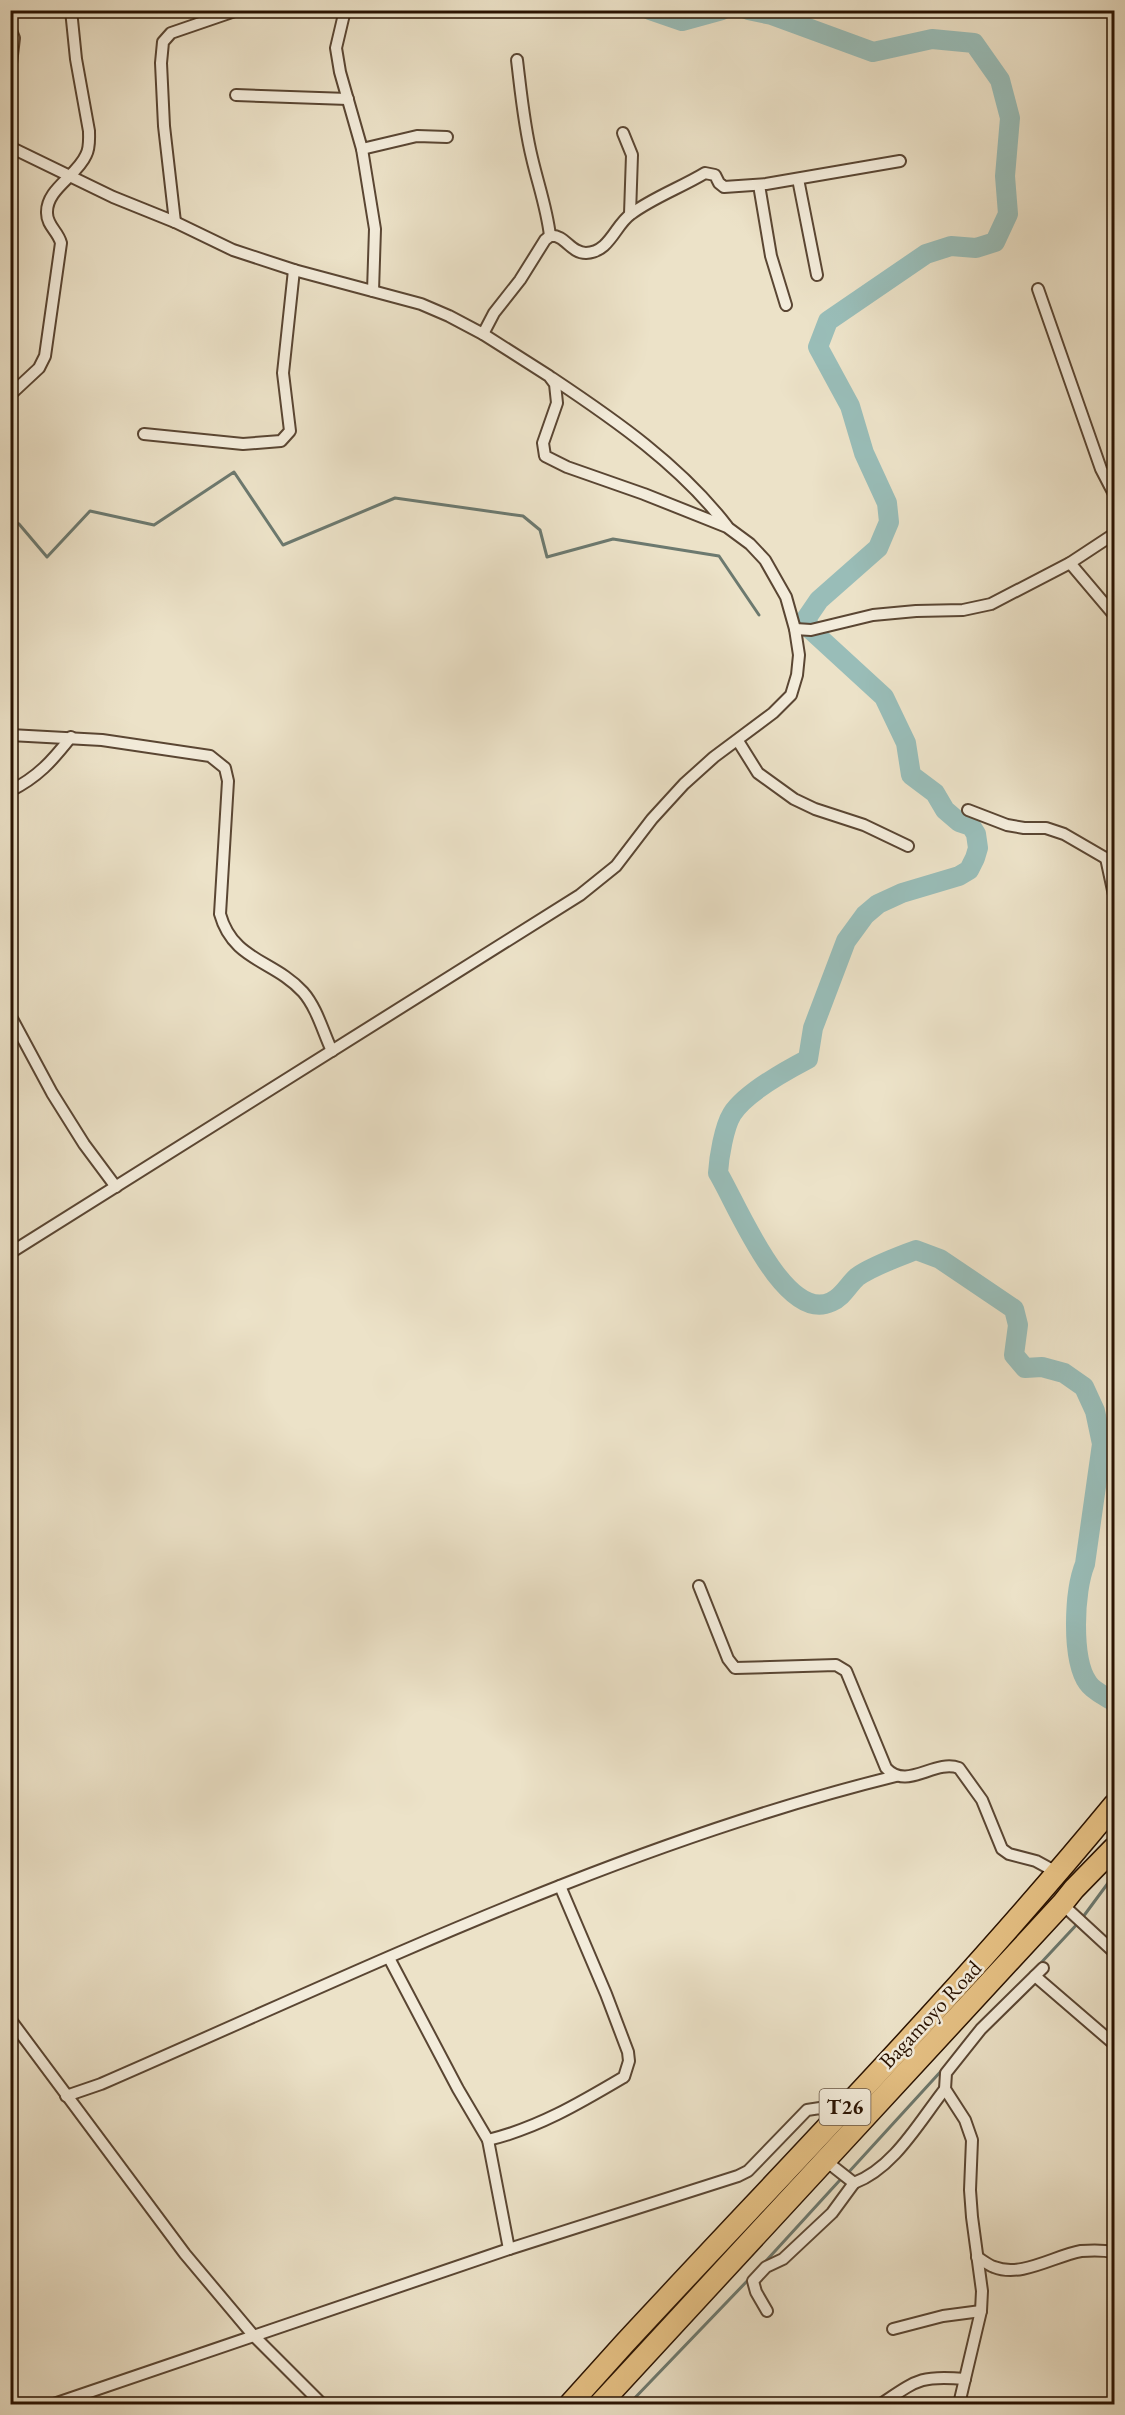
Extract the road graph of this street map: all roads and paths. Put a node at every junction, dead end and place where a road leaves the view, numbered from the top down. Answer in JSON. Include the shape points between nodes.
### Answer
{"nodes":[{"id":1,"x":71,"y":10,"type":"edge"},
{"id":2,"x":238,"y":10,"type":"edge"},
{"id":3,"x":345,"y":10,"type":"edge"},
{"id":4,"x":10,"y":28,"type":"edge"},
{"id":5,"x":517,"y":60,"type":"dead end"},
{"id":6,"x":10,"y":72,"type":"edge"},
{"id":7,"x":236,"y":95,"type":"dead end"},
{"id":8,"x":348,"y":99,"type":"junction"},
{"id":9,"x":623,"y":133,"type":"dead end"},
{"id":10,"x":447,"y":137,"type":"dead end"},
{"id":11,"x":10,"y":147,"type":"edge"},
{"id":12,"x":362,"y":149,"type":"junction"},
{"id":13,"x":900,"y":161,"type":"dead end"},
{"id":14,"x":70,"y":175,"type":"junction"},
{"id":15,"x":798,"y":179,"type":"junction"},
{"id":16,"x":759,"y":185,"type":"junction"},
{"id":17,"x":630,"y":214,"type":"junction"},
{"id":18,"x":175,"y":222,"type":"junction"},
{"id":19,"x":550,"y":236,"type":"junction"},
{"id":20,"x":294,"y":270,"type":"junction"},
{"id":21,"x":817,"y":275,"type":"dead end"},
{"id":22,"x":1038,"y":288,"type":"dead end"},
{"id":23,"x":373,"y":291,"type":"junction"},
{"id":24,"x":786,"y":305,"type":"dead end"},
{"id":25,"x":483,"y":334,"type":"junction"},
{"id":26,"x":549,"y":376,"type":"junction"},
{"id":27,"x":10,"y":379,"type":"edge"},
{"id":28,"x":23,"y":383,"type":"junction"},
{"id":29,"x":10,"y":395,"type":"edge"},
{"id":30,"x":144,"y":434,"type":"dead end"},
{"id":31,"x":1114,"y":494,"type":"edge"},
{"id":32,"x":727,"y":526,"type":"junction"},
{"id":33,"x":1114,"y":534,"type":"edge"},
{"id":34,"x":1070,"y":563,"type":"junction"},
{"id":35,"x":1114,"y":615,"type":"edge"},
{"id":36,"x":795,"y":629,"type":"junction"},
{"id":37,"x":10,"y":735,"type":"edge"},
{"id":38,"x":71,"y":737,"type":"junction"},
{"id":39,"x":738,"y":741,"type":"junction"},
{"id":40,"x":10,"y":791,"type":"edge"},
{"id":41,"x":968,"y":810,"type":"dead end"},
{"id":42,"x":908,"y":846,"type":"dead end"},
{"id":43,"x":1110,"y":860,"type":"edge"},
{"id":44,"x":1114,"y":895,"type":"edge"},
{"id":45,"x":10,"y":1015,"type":"edge"},
{"id":46,"x":332,"y":1051,"type":"junction"},
{"id":47,"x":116,"y":1187,"type":"junction"},
{"id":48,"x":10,"y":1253,"type":"edge"},
{"id":49,"x":699,"y":1586,"type":"dead end"},
{"id":50,"x":896,"y":1776,"type":"junction"},
{"id":51,"x":1114,"y":1805,"type":"edge"},
{"id":52,"x":1114,"y":1848,"type":"edge"},
{"id":53,"x":1058,"y":1873,"type":"junction"},
{"id":54,"x":560,"y":1886,"type":"junction"},
{"id":55,"x":1062,"y":1904,"type":"junction"},
{"id":56,"x":1114,"y":1952,"type":"edge"},
{"id":57,"x":389,"y":1958,"type":"junction"},
{"id":58,"x":1043,"y":1968,"type":"dead end"},
{"id":59,"x":1035,"y":1976,"type":"junction"},
{"id":60,"x":10,"y":2019,"type":"edge"},
{"id":61,"x":1114,"y":2044,"type":"edge"},
{"id":62,"x":945,"y":2089,"type":"junction"},
{"id":63,"x":66,"y":2096,"type":"junction"},
{"id":64,"x":835,"y":2118,"type":"junction"},
{"id":65,"x":488,"y":2140,"type":"junction"},
{"id":66,"x":826,"y":2161,"type":"junction"},
{"id":67,"x":854,"y":2182,"type":"junction"},
{"id":68,"x":509,"y":2249,"type":"junction"},
{"id":69,"x":1114,"y":2252,"type":"edge"},
{"id":70,"x":977,"y":2257,"type":"junction"},
{"id":71,"x":767,"y":2311,"type":"dead end"},
{"id":72,"x":981,"y":2312,"type":"junction"},
{"id":73,"x":893,"y":2329,"type":"dead end"},
{"id":74,"x":253,"y":2336,"type":"junction"},
{"id":75,"x":966,"y":2379,"type":"junction"},
{"id":76,"x":1114,"y":2400,"type":"edge"},
{"id":77,"x":54,"y":2404,"type":"edge"},
{"id":78,"x":322,"y":2404,"type":"edge"},
{"id":79,"x":570,"y":2404,"type":"edge"},
{"id":80,"x":600,"y":2404,"type":"edge"},
{"id":81,"x":881,"y":2404,"type":"edge"},
{"id":82,"x":959,"y":2404,"type":"edge"},
{"id":83,"x":1110,"y":2404,"type":"edge"}],
"edges":[{"from":1,"to":14,"type":"street","via":[[89,131],[86,155]]},
{"from":2,"to":18,"type":"street","via":[[171,33],[163,42],[161,92]]},
{"from":3,"to":8,"type":"street","via":[[336,48]]},
{"from":4,"to":6,"type":"street","via":[[14,38]]},
{"from":5,"to":19,"type":"street","via":[[523,116]]},
{"from":7,"to":8,"type":"street"},
{"from":8,"to":12,"type":"street"},
{"from":9,"to":17,"type":"street","via":[[632,155]]},
{"from":10,"to":12,"type":"street","via":[[417,136]]},
{"from":11,"to":14,"type":"street"},
{"from":12,"to":23,"type":"street","via":[[375,229]]},
{"from":13,"to":15,"type":"street"},
{"from":14,"to":18,"type":"street","via":[[113,198]]},
{"from":14,"to":28,"type":"street","via":[[46,210],[59,237],[60,249],[45,356]]},
{"from":15,"to":16,"type":"street"},
{"from":15,"to":21,"type":"street"},
{"from":16,"to":17,"type":"street","via":[[724,187],[715,175],[705,173]]},
{"from":16,"to":24,"type":"street","via":[[771,256]]},
{"from":17,"to":19,"type":"street","via":[[607,243],[594,252],[579,252],[560,237]]},
{"from":18,"to":20,"type":"street","via":[[233,250]]},
{"from":19,"to":25,"type":"street"},
{"from":20,"to":23,"type":"street"},
{"from":20,"to":30,"type":"street","via":[[283,373],[290,431],[281,441],[243,444]]},
{"from":22,"to":31,"type":"street","via":[[1101,469]]},
{"from":23,"to":25,"type":"street","via":[[421,304]]},
{"from":25,"to":26,"type":"street"},
{"from":26,"to":32,"type":"street","via":[[641,440]]},
{"from":26,"to":32,"type":"street","via":[[558,393],[543,443],[543,452],[549,459]]},
{"from":27,"to":28,"type":"street"},
{"from":28,"to":29,"type":"street"},
{"from":32,"to":36,"type":"street","via":[[765,560],[786,597]]},
{"from":33,"to":34,"type":"street"},
{"from":34,"to":35,"type":"street"},
{"from":34,"to":36,"type":"street","via":[[991,604],[963,610],[873,615],[811,630]]},
{"from":36,"to":39,"type":"street","via":[[799,655],[791,695]]},
{"from":37,"to":38,"type":"street"},
{"from":38,"to":40,"type":"street","via":[[46,768]]},
{"from":38,"to":46,"type":"street","via":[[210,756],[225,768],[228,781],[220,914],[225,930],[238,947],[303,992]]},
{"from":39,"to":42,"type":"street","via":[[758,773],[794,799]]},
{"from":39,"to":46,"type":"street","via":[[684,784],[616,866],[580,895]]},
{"from":41,"to":43,"type":"street","via":[[1007,825],[1055,831]]},
{"from":43,"to":44,"type":"street"},
{"from":45,"to":47,"type":"street","via":[[84,1144]]},
{"from":46,"to":47,"type":"street"},
{"from":47,"to":48,"type":"street"},
{"from":49,"to":50,"type":"street","via":[[735,1668],[836,1665],[846,1671],[886,1768]]},
{"from":50,"to":53,"type":"street","via":[[909,1777],[948,1766],[959,1768],[982,1800],[1002,1849]]},
{"from":50,"to":54,"type":"street","via":[[821,1794]]},
{"from":51,"to":53,"type":"highway","name":"Bagamoyo Road","number":"T26"},
{"from":52,"to":55,"type":"highway","name":"Bagamoyo Road","number":"T26"},
{"from":53,"to":64,"type":"highway","name":"Bagamoyo Road","number":"T26"},
{"from":54,"to":57,"type":"street"},
{"from":54,"to":65,"type":"street","via":[[628,2052],[627,2069],[624,2078],[546,2121]]},
{"from":55,"to":56,"type":"street"},
{"from":55,"to":66,"type":"highway","name":"Bagamoyo Road","number":"T26"},
{"from":57,"to":63,"type":"street"},
{"from":57,"to":65,"type":"street"},
{"from":58,"to":59,"type":"street"},
{"from":59,"to":61,"type":"street"},
{"from":59,"to":62,"type":"street","via":[[960,2055],[946,2073]]},
{"from":60,"to":63,"type":"street"},
{"from":62,"to":67,"type":"street","via":[[888,2160],[868,2177]]},
{"from":62,"to":70,"type":"street","via":[[965,2120],[972,2140],[970,2190]]},
{"from":63,"to":74,"type":"street","via":[[185,2254]]},
{"from":64,"to":68,"type":"street","via":[[820,2108],[811,2108],[748,2171],[738,2176]]},
{"from":64,"to":79,"type":"highway","name":"Bagamoyo Road","number":"T26"},
{"from":65,"to":68,"type":"street"},
{"from":66,"to":67,"type":"street"},
{"from":66,"to":80,"type":"highway","name":"Bagamoyo Road","number":"T26"},
{"from":67,"to":71,"type":"street","via":[[832,2213],[753,2281]]},
{"from":68,"to":74,"type":"street"},
{"from":69,"to":70,"type":"street","via":[[1082,2251],[1011,2270],[994,2268]]},
{"from":70,"to":72,"type":"street"},
{"from":72,"to":73,"type":"street","via":[[942,2316]]},
{"from":72,"to":75,"type":"street"},
{"from":74,"to":77,"type":"street"},
{"from":74,"to":78,"type":"street"},
{"from":75,"to":81,"type":"street","via":[[921,2379]]},
{"from":75,"to":82,"type":"street"},
{"from":76,"to":83,"type":"street"}]}
